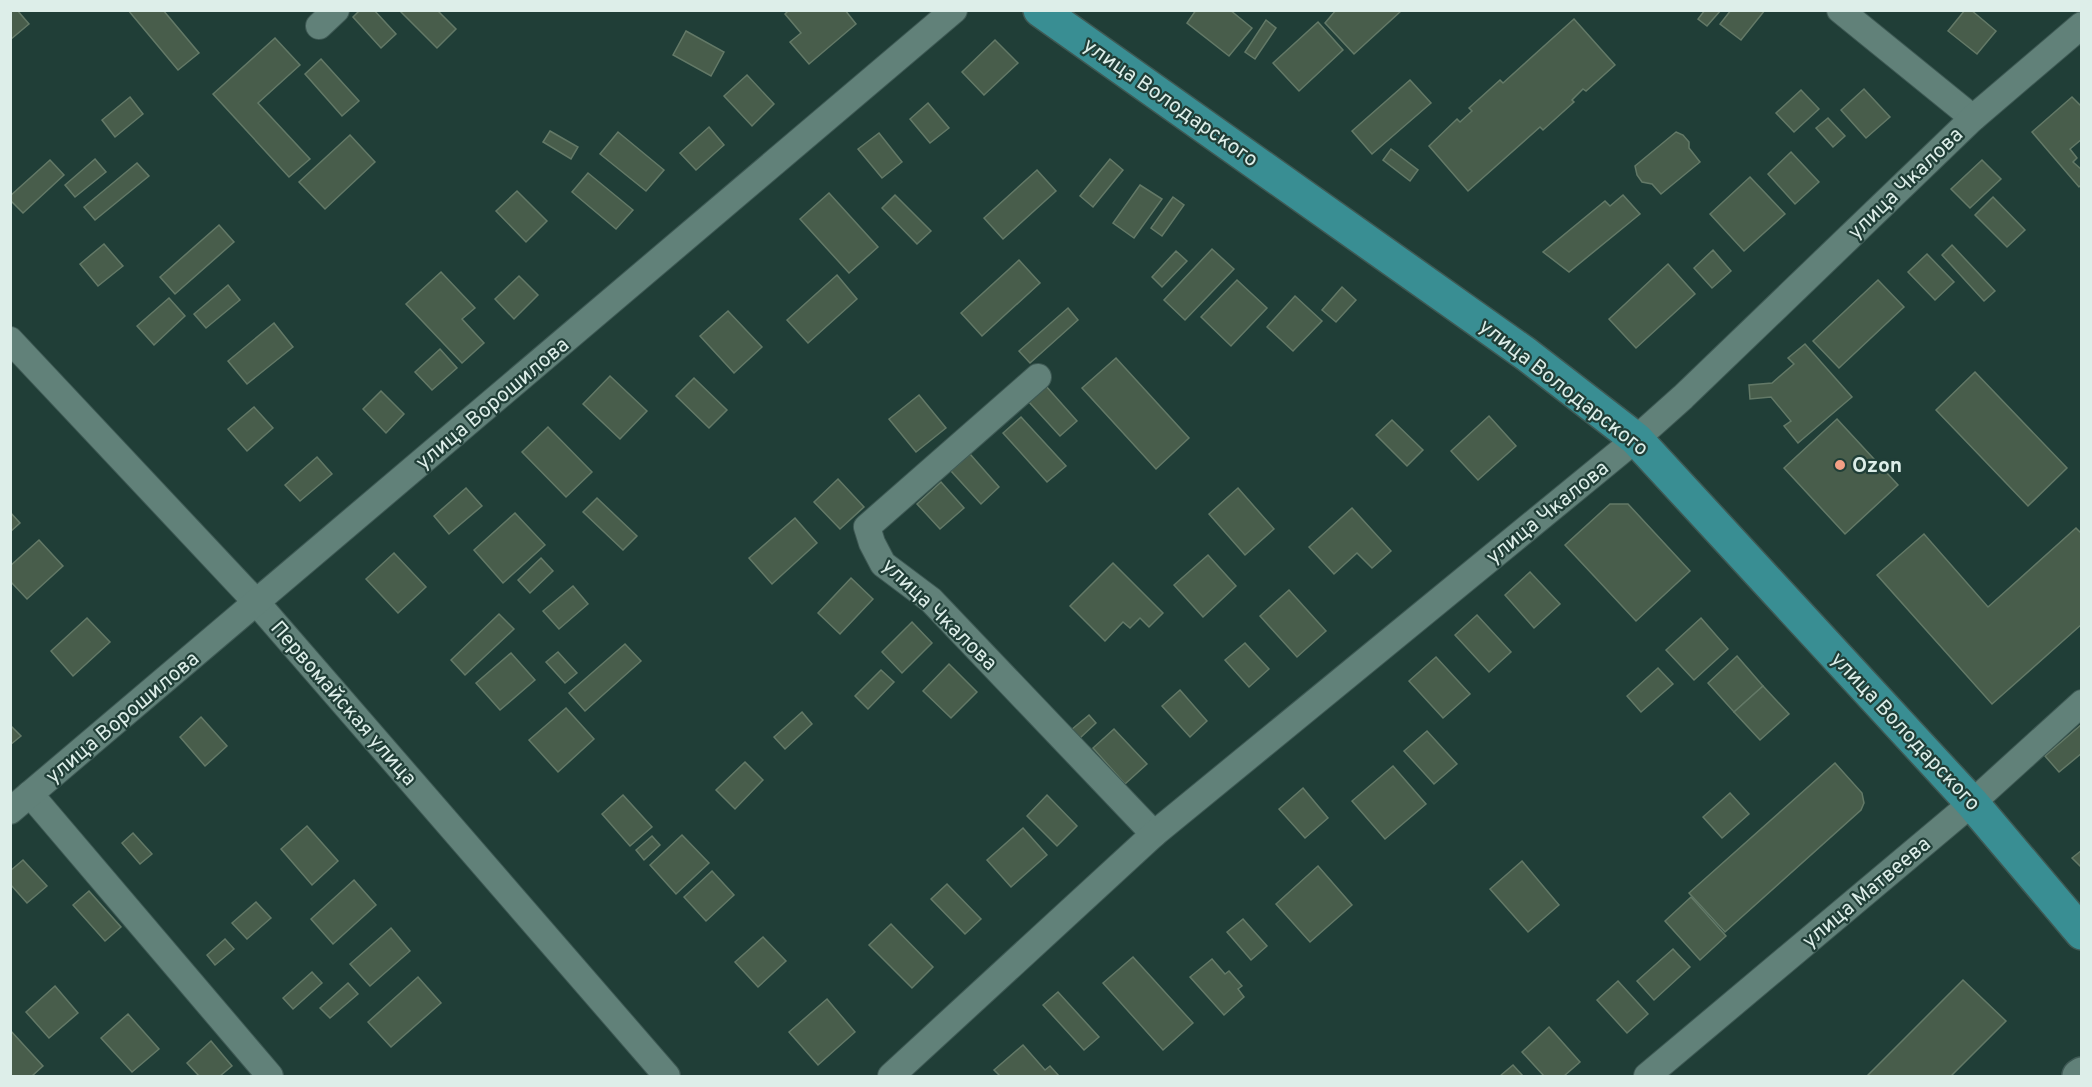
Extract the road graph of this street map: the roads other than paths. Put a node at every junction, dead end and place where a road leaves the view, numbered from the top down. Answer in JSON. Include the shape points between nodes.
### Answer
{"nodes":[{"id":1,"x":954,"y":10,"type":"edge"},
{"id":2,"x":1040,"y":10,"type":"edge"},
{"id":3,"x":1840,"y":10,"type":"edge"},
{"id":4,"x":2082,"y":25,"type":"edge"},
{"id":5,"x":1973,"y":118,"type":"junction"},
{"id":6,"x":10,"y":340,"type":"edge"},
{"id":7,"x":1038,"y":378,"type":"dead end"},
{"id":8,"x":1636,"y":439,"type":"junction"},
{"id":9,"x":257,"y":603,"type":"junction"},
{"id":10,"x":2082,"y":703,"type":"edge"},
{"id":11,"x":30,"y":794,"type":"junction"},
{"id":12,"x":1972,"y":803,"type":"junction"},
{"id":13,"x":10,"y":811,"type":"edge"},
{"id":14,"x":1154,"y":834,"type":"junction"},
{"id":15,"x":2082,"y":933,"type":"edge"},
{"id":16,"x":270,"y":1077,"type":"edge"},
{"id":17,"x":667,"y":1077,"type":"edge"},
{"id":18,"x":891,"y":1077,"type":"edge"},
{"id":19,"x":1647,"y":1077,"type":"edge"}],
"edges":[{"from":1,"to":9,"type":"street","name":"улица Ворошилова"},
{"from":2,"to":8,"type":"main road","name":"улица Володарского","via":[[1526,354]]},
{"from":3,"to":5,"type":"street","name":"улица Чкалова"},
{"from":4,"to":5,"type":"street","name":"улица Чкалова"},
{"from":5,"to":8,"type":"street","name":"улица Чкалова"},
{"from":6,"to":9,"type":"street","name":"Первомайская улица"},
{"from":7,"to":14,"type":"street","name":"улица Чкалова","via":[[867,527],[883,564],[931,600]]},
{"from":8,"to":12,"type":"main road","name":"улица Володарского"},
{"from":8,"to":14,"type":"street","name":"улица Чкалова"},
{"from":9,"to":11,"type":"street","name":"улица Ворошилова"},
{"from":9,"to":17,"type":"street","name":"Первомайская улица"},
{"from":10,"to":12,"type":"street","name":"улица Матвеева"},
{"from":11,"to":13,"type":"street","name":"улица Ворошилова"},
{"from":11,"to":16,"type":"street","name":"улица Ворошилова"},
{"from":12,"to":15,"type":"main road","name":"улица Володарского"},
{"from":12,"to":19,"type":"street","name":"улица Матвеева"},
{"from":14,"to":18,"type":"street","name":"улица Чкалова"}]}
